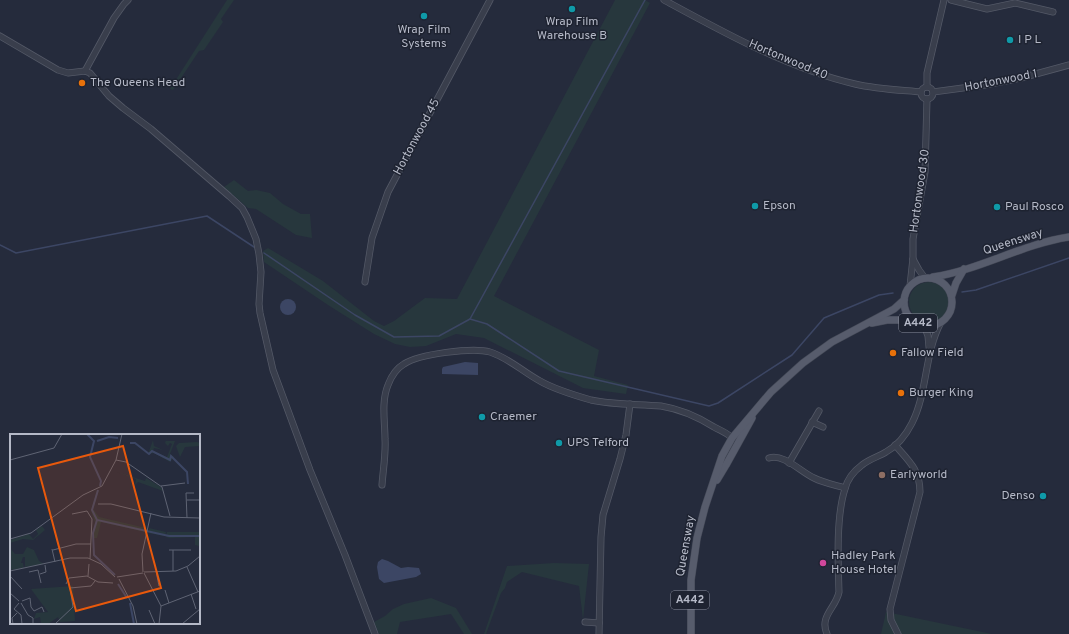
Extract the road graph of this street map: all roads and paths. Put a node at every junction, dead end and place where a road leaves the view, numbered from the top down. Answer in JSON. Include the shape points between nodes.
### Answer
{"nodes":[{"id":1,"x":128,"y":0,"type":"edge"},
{"id":2,"x":490,"y":0,"type":"edge"},
{"id":3,"x":664,"y":0,"type":"edge"},
{"id":4,"x":944,"y":0,"type":"edge"},
{"id":5,"x":951,"y":0,"type":"edge"},
{"id":6,"x":1053,"y":12,"type":"dead end"},
{"id":7,"x":0,"y":36,"type":"edge"},
{"id":8,"x":1069,"y":65,"type":"edge"},
{"id":9,"x":85,"y":71,"type":"junction"},
{"id":10,"x":927,"y":87,"type":"junction"},
{"id":11,"x":921,"y":92,"type":"junction"},
{"id":12,"x":933,"y":92,"type":"junction"},
{"id":13,"x":927,"y":99,"type":"junction"},
{"id":14,"x":1069,"y":237,"type":"edge"},
{"id":15,"x":913,"y":258,"type":"junction"},
{"id":16,"x":964,"y":269,"type":"junction"},
{"id":17,"x":927,"y":278,"type":"junction"},
{"id":18,"x":365,"y":282,"type":"dead end"},
{"id":19,"x":910,"y":286,"type":"junction"},
{"id":20,"x":952,"y":296,"type":"junction"},
{"id":21,"x":904,"y":300,"type":"junction"},
{"id":22,"x":913,"y":320,"type":"junction"},
{"id":23,"x":941,"y":322,"type":"junction"},
{"id":24,"x":863,"y":325,"type":"junction"},
{"id":25,"x":924,"y":325,"type":"junction"},
{"id":26,"x":930,"y":351,"type":"junction"},
{"id":27,"x":630,"y":404,"type":"junction"},
{"id":28,"x":756,"y":408,"type":"junction"},
{"id":29,"x":819,"y":411,"type":"dead end"},
{"id":30,"x":812,"y":422,"type":"junction"},
{"id":31,"x":823,"y":427,"type":"dead end"},
{"id":32,"x":732,"y":438,"type":"junction"},
{"id":33,"x":739,"y":442,"type":"junction"},
{"id":34,"x":895,"y":445,"type":"junction"},
{"id":35,"x":769,"y":458,"type":"dead end"},
{"id":36,"x":789,"y":463,"type":"junction"},
{"id":37,"x":382,"y":485,"type":"dead end"},
{"id":38,"x":712,"y":487,"type":"junction"},
{"id":39,"x":845,"y":488,"type":"junction"},
{"id":40,"x":585,"y":622,"type":"dead end"},
{"id":41,"x":599,"y":623,"type":"junction"},
{"id":42,"x":375,"y":634,"type":"edge"},
{"id":43,"x":599,"y":634,"type":"edge"},
{"id":44,"x":691,"y":634,"type":"edge"},
{"id":45,"x":827,"y":634,"type":"edge"},
{"id":46,"x":898,"y":634,"type":"edge"}],
"edges":[{"from":1,"to":9,"type":"street","via":[[114,18]]},
{"from":2,"to":18,"type":"street","name":"Hortonwood 45","via":[[388,192],[372,238]]},
{"from":3,"to":11,"type":"street","name":"Hortonwood 40","via":[[762,50],[821,75],[856,85]]},
{"from":4,"to":10,"type":"street","via":[[927,73]]},
{"from":5,"to":6,"type":"street","via":[[987,9],[1015,3]]},
{"from":7,"to":9,"type":"street","via":[[58,70],[68,73]]},
{"from":8,"to":12,"type":"street","name":"Hortonwood 1","via":[[985,86]]},
{"from":9,"to":42,"type":"street","via":[[109,96],[236,202],[247,217],[259,254],[260,313],[273,370]]},
{"from":10,"to":11,"type":"street"},
{"from":10,"to":12,"type":"street"},
{"from":11,"to":13,"type":"street"},
{"from":12,"to":13,"type":"street"},
{"from":13,"to":15,"type":"street","name":"Hortonwood 30","via":[[925,172]]},
{"from":14,"to":16,"type":"main road","name":"Queensway","via":[[1026,248]]},
{"from":15,"to":17,"type":"street"},
{"from":15,"to":19,"type":"street","name":"Hortonwood 30"},
{"from":16,"to":17,"type":"main road","name":"Queensway"},
{"from":16,"to":20,"type":"main road","number":"A442","via":[[956,282]]},
{"from":17,"to":19,"type":"main road","via":[[919,279]]},
{"from":17,"to":20,"type":"main road","via":[[939,280],[947,286]]},
{"from":19,"to":21,"type":"main road","number":"A442"},
{"from":20,"to":23,"type":"main road","number":"A442","via":[[950,312]]},
{"from":21,"to":22,"type":"main road","number":"A442","via":[[908,315]]},
{"from":21,"to":24,"type":"main road","name":"Queensway","number":"A442"},
{"from":22,"to":24,"type":"main road","name":"Queensway","number":"A442","via":[[887,320]]},
{"from":22,"to":25,"type":"main road","number":"A442"},
{"from":23,"to":25,"type":"main road","number":"A442","via":[[936,325]]},
{"from":23,"to":26,"type":"street"},
{"from":24,"to":28,"type":"main road","name":"Queensway","number":"A442","via":[[832,342],[803,363]]},
{"from":25,"to":26,"type":"street"},
{"from":26,"to":34,"type":"street","via":[[924,389],[915,415],[906,434]]},
{"from":27,"to":32,"type":"street","via":[[662,406],[681,411],[703,420],[724,436]]},
{"from":27,"to":37,"type":"street","via":[[591,400],[540,382],[490,352],[470,350],[412,360],[397,370],[386,392]]},
{"from":27,"to":41,"type":"street","via":[[626,435],[603,515]]},
{"from":28,"to":32,"type":"main road","name":"Queensway","number":"A442"},
{"from":28,"to":33,"type":"main road","name":"Queensway","number":"A442"},
{"from":29,"to":30,"type":"street"},
{"from":30,"to":31,"type":"street"},
{"from":30,"to":36,"type":"street"},
{"from":32,"to":33,"type":"main road"},
{"from":32,"to":38,"type":"main road","name":"Queensway","number":"A442","via":[[722,456]]},
{"from":33,"to":38,"type":"main road","name":"Queensway","number":"A442"},
{"from":34,"to":39,"type":"street","via":[[861,465]]},
{"from":34,"to":46,"type":"street","via":[[914,467],[920,484],[890,609],[891,620]]},
{"from":35,"to":36,"type":"street","via":[[776,457]]},
{"from":36,"to":39,"type":"street","via":[[815,479]]},
{"from":38,"to":44,"type":"main road","name":"Queensway","number":"A442","via":[[692,565]]},
{"from":39,"to":45,"type":"street","via":[[839,534],[839,592],[826,616],[824,624]]},
{"from":40,"to":41,"type":"street"},
{"from":41,"to":43,"type":"street"}]}
